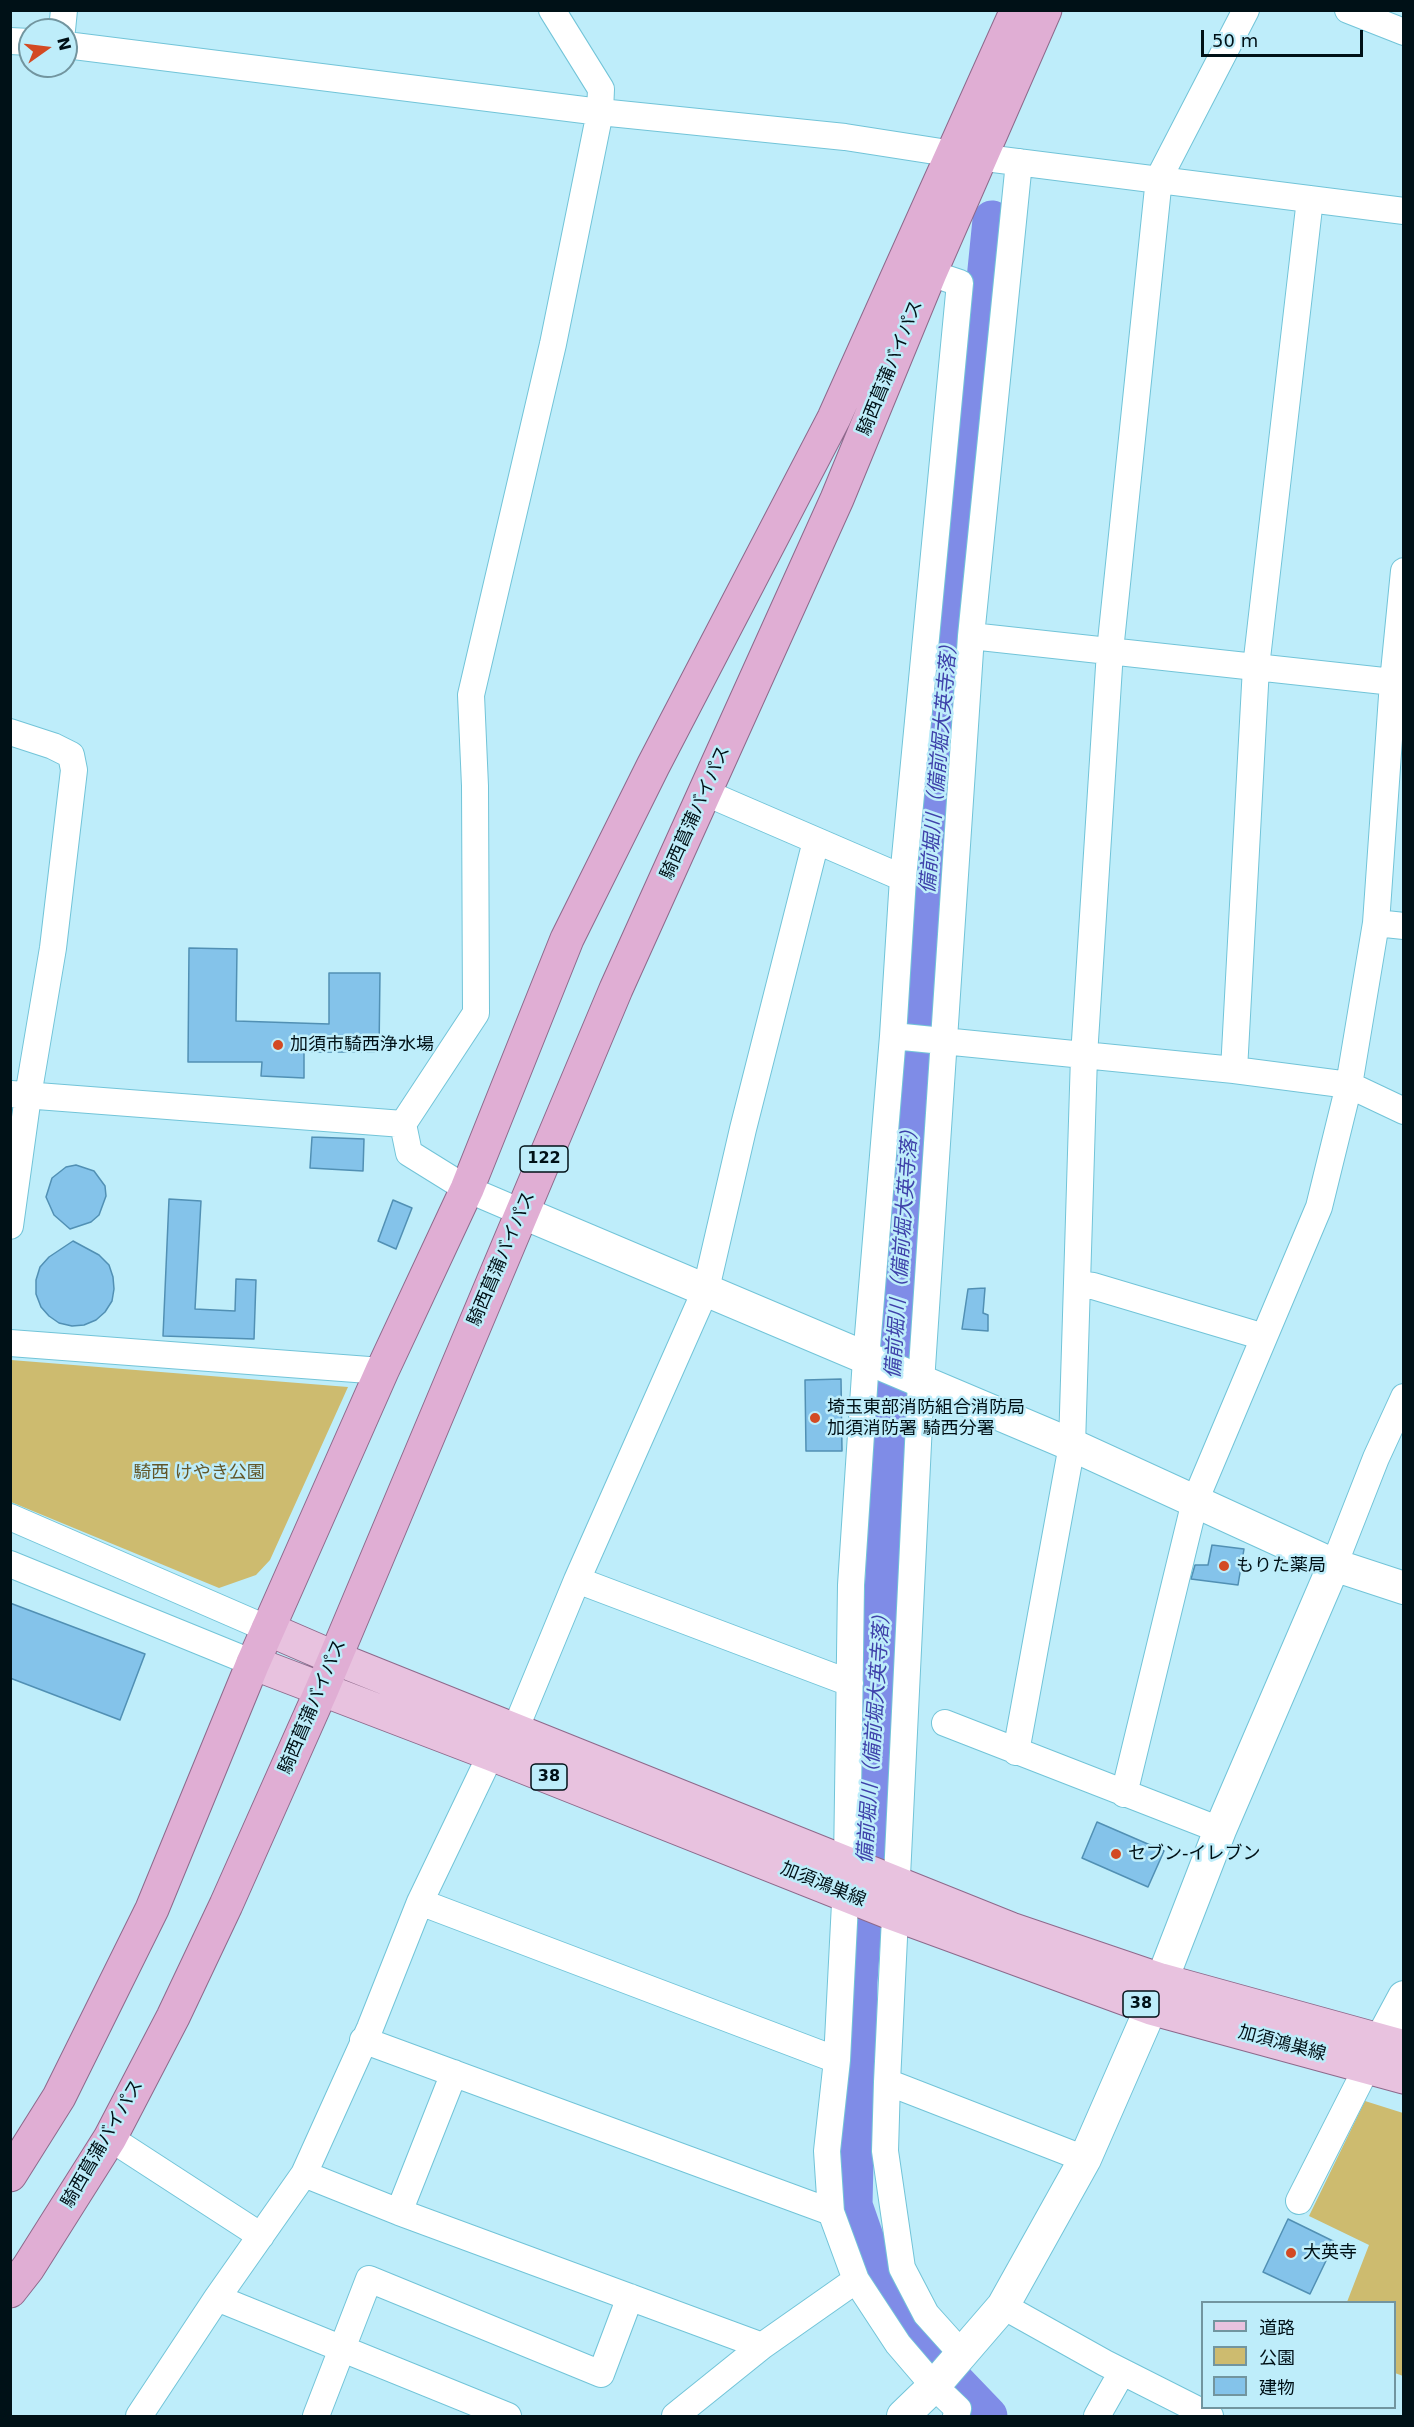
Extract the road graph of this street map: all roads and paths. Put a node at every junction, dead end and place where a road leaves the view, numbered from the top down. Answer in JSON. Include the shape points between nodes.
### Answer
{"nodes":[{"id":1,"x":552,"y":10,"type":"edge"},
{"id":2,"x":1017,"y":10,"type":"edge"},
{"id":3,"x":1045,"y":10,"type":"edge"},
{"id":4,"x":1246,"y":10,"type":"edge"},
{"id":5,"x":1348,"y":10,"type":"edge"},
{"id":6,"x":1404,"y":32,"type":"edge"},
{"id":7,"x":78,"y":47,"type":"edge"},
{"id":8,"x":600,"y":112,"type":"junction"},
{"id":9,"x":968,"y":155,"type":"junction"},
{"id":10,"x":1019,"y":162,"type":"junction"},
{"id":11,"x":1159,"y":178,"type":"junction"},
{"id":12,"x":1310,"y":199,"type":"junction"},
{"id":13,"x":1404,"y":211,"type":"edge"},
{"id":14,"x":930,"y":273,"type":"junction"},
{"id":15,"x":1404,"y":571,"type":"edge"},
{"id":16,"x":1403,"y":578,"type":"edge"},
{"id":17,"x":971,"y":636,"type":"junction"},
{"id":18,"x":1110,"y":651,"type":"junction"},
{"id":19,"x":1256,"y":667,"type":"junction"},
{"id":20,"x":1393,"y":682,"type":"junction"},
{"id":21,"x":10,"y":732,"type":"edge"},
{"id":22,"x":706,"y":793,"type":"junction"},
{"id":23,"x":816,"y":841,"type":"junction"},
{"id":24,"x":903,"y":878,"type":"junction"},
{"id":25,"x":1376,"y":923,"type":"junction"},
{"id":26,"x":1404,"y":926,"type":"edge"},
{"id":27,"x":896,"y":1037,"type":"junction"},
{"id":28,"x":940,"y":1040,"type":"junction"},
{"id":29,"x":1084,"y":1056,"type":"junction"},
{"id":30,"x":1234,"y":1070,"type":"junction"},
{"id":31,"x":1349,"y":1085,"type":"junction"},
{"id":32,"x":19,"y":1095,"type":"edge"},
{"id":33,"x":1404,"y":1111,"type":"edge"},
{"id":34,"x":404,"y":1124,"type":"junction"},
{"id":35,"x":467,"y":1189,"type":"junction"},
{"id":36,"x":521,"y":1212,"type":"junction"},
{"id":37,"x":10,"y":1226,"type":"edge"},
{"id":38,"x":1077,"y":1284,"type":"junction"},
{"id":39,"x":706,"y":1289,"type":"junction"},
{"id":40,"x":1264,"y":1337,"type":"junction"},
{"id":41,"x":10,"y":1343,"type":"edge"},
{"id":42,"x":866,"y":1359,"type":"junction"},
{"id":43,"x":382,"y":1371,"type":"junction"},
{"id":44,"x":916,"y":1380,"type":"junction"},
{"id":45,"x":1404,"y":1397,"type":"edge"},
{"id":46,"x":1072,"y":1445,"type":"junction"},
{"id":47,"x":1195,"y":1501,"type":"junction"},
{"id":48,"x":10,"y":1517,"type":"edge"},
{"id":49,"x":10,"y":1564,"type":"edge"},
{"id":50,"x":1334,"y":1565,"type":"junction"},
{"id":51,"x":577,"y":1580,"type":"junction"},
{"id":52,"x":1404,"y":1588,"type":"edge"},
{"id":53,"x":268,"y":1629,"type":"junction"},
{"id":54,"x":335,"y":1658,"type":"junction"},
{"id":55,"x":253,"y":1663,"type":"junction"},
{"id":56,"x":850,"y":1683,"type":"junction"},
{"id":57,"x":322,"y":1689,"type":"junction"},
{"id":58,"x":945,"y":1724,"type":"dead end"},
{"id":59,"x":515,"y":1730,"type":"junction"},
{"id":60,"x":1016,"y":1752,"type":"junction"},
{"id":61,"x":490,"y":1754,"type":"junction"},
{"id":62,"x":1125,"y":1794,"type":"junction"},
{"id":63,"x":1220,"y":1830,"type":"junction"},
{"id":64,"x":846,"y":1879,"type":"junction"},
{"id":65,"x":891,"y":1897,"type":"junction"},
{"id":66,"x":420,"y":1902,"type":"junction"},
{"id":67,"x":1156,"y":1994,"type":"junction"},
{"id":68,"x":1404,"y":1996,"type":"edge"},
{"id":69,"x":363,"y":2040,"type":"junction"},
{"id":70,"x":1383,"y":2051,"type":"edge"},
{"id":71,"x":837,"y":2060,"type":"junction"},
{"id":72,"x":454,"y":2073,"type":"junction"},
{"id":73,"x":1404,"y":2077,"type":"edge"},
{"id":74,"x":886,"y":2082,"type":"junction"},
{"id":75,"x":110,"y":2138,"type":"junction"},
{"id":76,"x":1085,"y":2159,"type":"junction"},
{"id":77,"x":304,"y":2174,"type":"junction"},
{"id":78,"x":10,"y":2175,"type":"edge"},
{"id":79,"x":1299,"y":2201,"type":"dead end"},
{"id":80,"x":399,"y":2212,"type":"junction"},
{"id":81,"x":831,"y":2212,"type":"junction"},
{"id":82,"x":261,"y":2236,"type":"junction"},
{"id":83,"x":856,"y":2280,"type":"junction"},
{"id":84,"x":10,"y":2291,"type":"edge"},
{"id":85,"x":630,"y":2297,"type":"junction"},
{"id":86,"x":217,"y":2298,"type":"junction"},
{"id":87,"x":1003,"y":2306,"type":"junction"},
{"id":88,"x":762,"y":2346,"type":"junction"},
{"id":89,"x":342,"y":2350,"type":"junction"},
{"id":90,"x":962,"y":2354,"type":"junction"},
{"id":91,"x":1122,"y":2372,"type":"junction"},
{"id":92,"x":934,"y":2386,"type":"junction"},
{"id":93,"x":960,"y":2414,"type":"edge"},
{"id":94,"x":139,"y":2416,"type":"edge"},
{"id":95,"x":316,"y":2416,"type":"edge"},
{"id":96,"x":508,"y":2416,"type":"edge"},
{"id":97,"x":675,"y":2416,"type":"edge"},
{"id":98,"x":903,"y":2416,"type":"edge"},
{"id":99,"x":1097,"y":2416,"type":"edge"},
{"id":100,"x":1210,"y":2416,"type":"edge"}],
"edges":[{"from":1,"to":8,"type":"street","via":[[601,89]]},
{"from":2,"to":9,"type":"highway","name":"騎西菖蒲バイパス","number":"122"},
{"from":3,"to":9,"type":"highway","name":"騎西菖蒲バイパス","number":"122"},
{"from":4,"to":11,"type":"street"},
{"from":5,"to":6,"type":"street"},
{"from":7,"to":8,"type":"street"},
{"from":8,"to":9,"type":"street","via":[[845,137]]},
{"from":8,"to":34,"type":"street","via":[[554,344],[471,695],[476,786],[476,1013]]},
{"from":9,"to":10,"type":"street"},
{"from":9,"to":14,"type":"highway","name":"騎西菖蒲バイパス","number":"122"},
{"from":9,"to":35,"type":"highway","name":"騎西菖蒲バイパス","number":"122","via":[[567,939]]},
{"from":10,"to":11,"type":"street"},
{"from":10,"to":17,"type":"street"},
{"from":11,"to":12,"type":"street"},
{"from":11,"to":18,"type":"street"},
{"from":12,"to":13,"type":"street"},
{"from":12,"to":19,"type":"street"},
{"from":14,"to":22,"type":"highway","name":"騎西菖蒲バイパス","number":"122","via":[[837,499]]},
{"from":14,"to":24,"type":"street","via":[[960,283]]},
{"from":15,"to":16,"type":"street"},
{"from":16,"to":20,"type":"street"},
{"from":17,"to":18,"type":"street"},
{"from":17,"to":28,"type":"street"},
{"from":18,"to":19,"type":"street"},
{"from":18,"to":29,"type":"street"},
{"from":19,"to":20,"type":"street"},
{"from":19,"to":30,"type":"street"},
{"from":20,"to":25,"type":"street"},
{"from":21,"to":32,"type":"street","via":[[71,755],[74,770],[53,948]]},
{"from":22,"to":23,"type":"street"},
{"from":22,"to":36,"type":"highway","name":"騎西菖蒲バイパス","number":"122","via":[[616,989]]},
{"from":23,"to":24,"type":"street"},
{"from":23,"to":39,"type":"street"},
{"from":24,"to":27,"type":"street"},
{"from":25,"to":26,"type":"street"},
{"from":25,"to":31,"type":"street"},
{"from":27,"to":28,"type":"street"},
{"from":27,"to":42,"type":"street"},
{"from":28,"to":29,"type":"street"},
{"from":28,"to":44,"type":"street"},
{"from":29,"to":30,"type":"street"},
{"from":29,"to":38,"type":"street"},
{"from":30,"to":31,"type":"street"},
{"from":31,"to":33,"type":"street"},
{"from":31,"to":40,"type":"street","via":[[1319,1207]]},
{"from":32,"to":34,"type":"street"},
{"from":32,"to":37,"type":"street"},
{"from":34,"to":35,"type":"street","via":[[410,1153]]},
{"from":35,"to":36,"type":"street"},
{"from":35,"to":43,"type":"highway","name":"騎西菖蒲バイパス","number":"122"},
{"from":36,"to":39,"type":"street"},
{"from":36,"to":54,"type":"highway","name":"騎西菖蒲バイパス","number":"122"},
{"from":38,"to":40,"type":"street"},
{"from":38,"to":46,"type":"street"},
{"from":39,"to":42,"type":"street"},
{"from":39,"to":51,"type":"street"},
{"from":40,"to":47,"type":"street"},
{"from":41,"to":43,"type":"street"},
{"from":42,"to":44,"type":"street"},
{"from":42,"to":56,"type":"street","via":[[851,1585]]},
{"from":43,"to":53,"type":"highway","name":"騎西菖蒲バイパス","number":"122"},
{"from":44,"to":46,"type":"street"},
{"from":44,"to":65,"type":"street"},
{"from":45,"to":50,"type":"street"},
{"from":46,"to":47,"type":"street"},
{"from":46,"to":60,"type":"street"},
{"from":47,"to":50,"type":"street"},
{"from":47,"to":62,"type":"street"},
{"from":48,"to":53,"type":"street"},
{"from":49,"to":55,"type":"street"},
{"from":50,"to":52,"type":"street"},
{"from":50,"to":63,"type":"street"},
{"from":51,"to":56,"type":"street"},
{"from":51,"to":59,"type":"street"},
{"from":53,"to":54,"type":"main road","name":"加須鴻巣線","number":"38"},
{"from":53,"to":55,"type":"highway","name":"騎西菖蒲バイパス","number":"122"},
{"from":54,"to":57,"type":"highway","name":"騎西菖蒲バイパス","number":"122"},
{"from":54,"to":59,"type":"main road","name":"加須鴻巣線","number":"38"},
{"from":55,"to":57,"type":"main road","name":"加須鴻巣線","number":"38"},
{"from":55,"to":78,"type":"highway","name":"騎西菖蒲バイパス","number":"122","via":[[122,1972],[59,2097]]},
{"from":56,"to":64,"type":"street"},
{"from":57,"to":61,"type":"main road","name":"加須鴻巣線","number":"38"},
{"from":57,"to":75,"type":"highway","name":"騎西菖蒲バイパス","number":"122","via":[[188,1987]]},
{"from":58,"to":60,"type":"street"},
{"from":59,"to":64,"type":"main road","name":"加須鴻巣線","number":"38"},
{"from":60,"to":62,"type":"street"},
{"from":61,"to":64,"type":"main road","name":"加須鴻巣線","number":"38"},
{"from":61,"to":66,"type":"street"},
{"from":62,"to":63,"type":"street"},
{"from":63,"to":67,"type":"street"},
{"from":64,"to":65,"type":"main road","name":"加須鴻巣線","number":"38"},
{"from":64,"to":71,"type":"street"},
{"from":65,"to":67,"type":"main road","name":"加須鴻巣線","number":"38"},
{"from":65,"to":74,"type":"street"},
{"from":66,"to":69,"type":"street"},
{"from":66,"to":71,"type":"street"},
{"from":67,"to":70,"type":"main road","name":"加須鴻巣線","number":"38"},
{"from":67,"to":76,"type":"street"},
{"from":68,"to":70,"type":"street"},
{"from":69,"to":72,"type":"street"},
{"from":69,"to":77,"type":"street"},
{"from":70,"to":73,"type":"main road","name":"加須鴻巣線","number":"38"},
{"from":70,"to":79,"type":"street"},
{"from":71,"to":81,"type":"street","via":[[827,2151]]},
{"from":72,"to":80,"type":"street"},
{"from":72,"to":81,"type":"street"},
{"from":74,"to":76,"type":"street"},
{"from":74,"to":90,"type":"street","via":[[885,2151],[902,2268],[926,2314]]},
{"from":75,"to":82,"type":"street"},
{"from":75,"to":84,"type":"highway","name":"騎西菖蒲バイパス","number":"122"},
{"from":76,"to":87,"type":"street"},
{"from":77,"to":80,"type":"street"},
{"from":77,"to":82,"type":"street"},
{"from":80,"to":85,"type":"street"},
{"from":81,"to":83,"type":"street"},
{"from":82,"to":86,"type":"street"},
{"from":83,"to":88,"type":"street"},
{"from":83,"to":92,"type":"street","via":[[898,2344]]},
{"from":85,"to":88,"type":"street"},
{"from":85,"to":89,"type":"street","via":[[601,2374],[369,2279]]},
{"from":86,"to":89,"type":"street"},
{"from":86,"to":94,"type":"street"},
{"from":87,"to":90,"type":"street"},
{"from":87,"to":91,"type":"street"},
{"from":88,"to":97,"type":"street"},
{"from":89,"to":95,"type":"street"},
{"from":89,"to":96,"type":"street"},
{"from":90,"to":92,"type":"street"},
{"from":91,"to":99,"type":"street"},
{"from":91,"to":100,"type":"street"},
{"from":92,"to":93,"type":"street"},
{"from":92,"to":98,"type":"street"}]}
